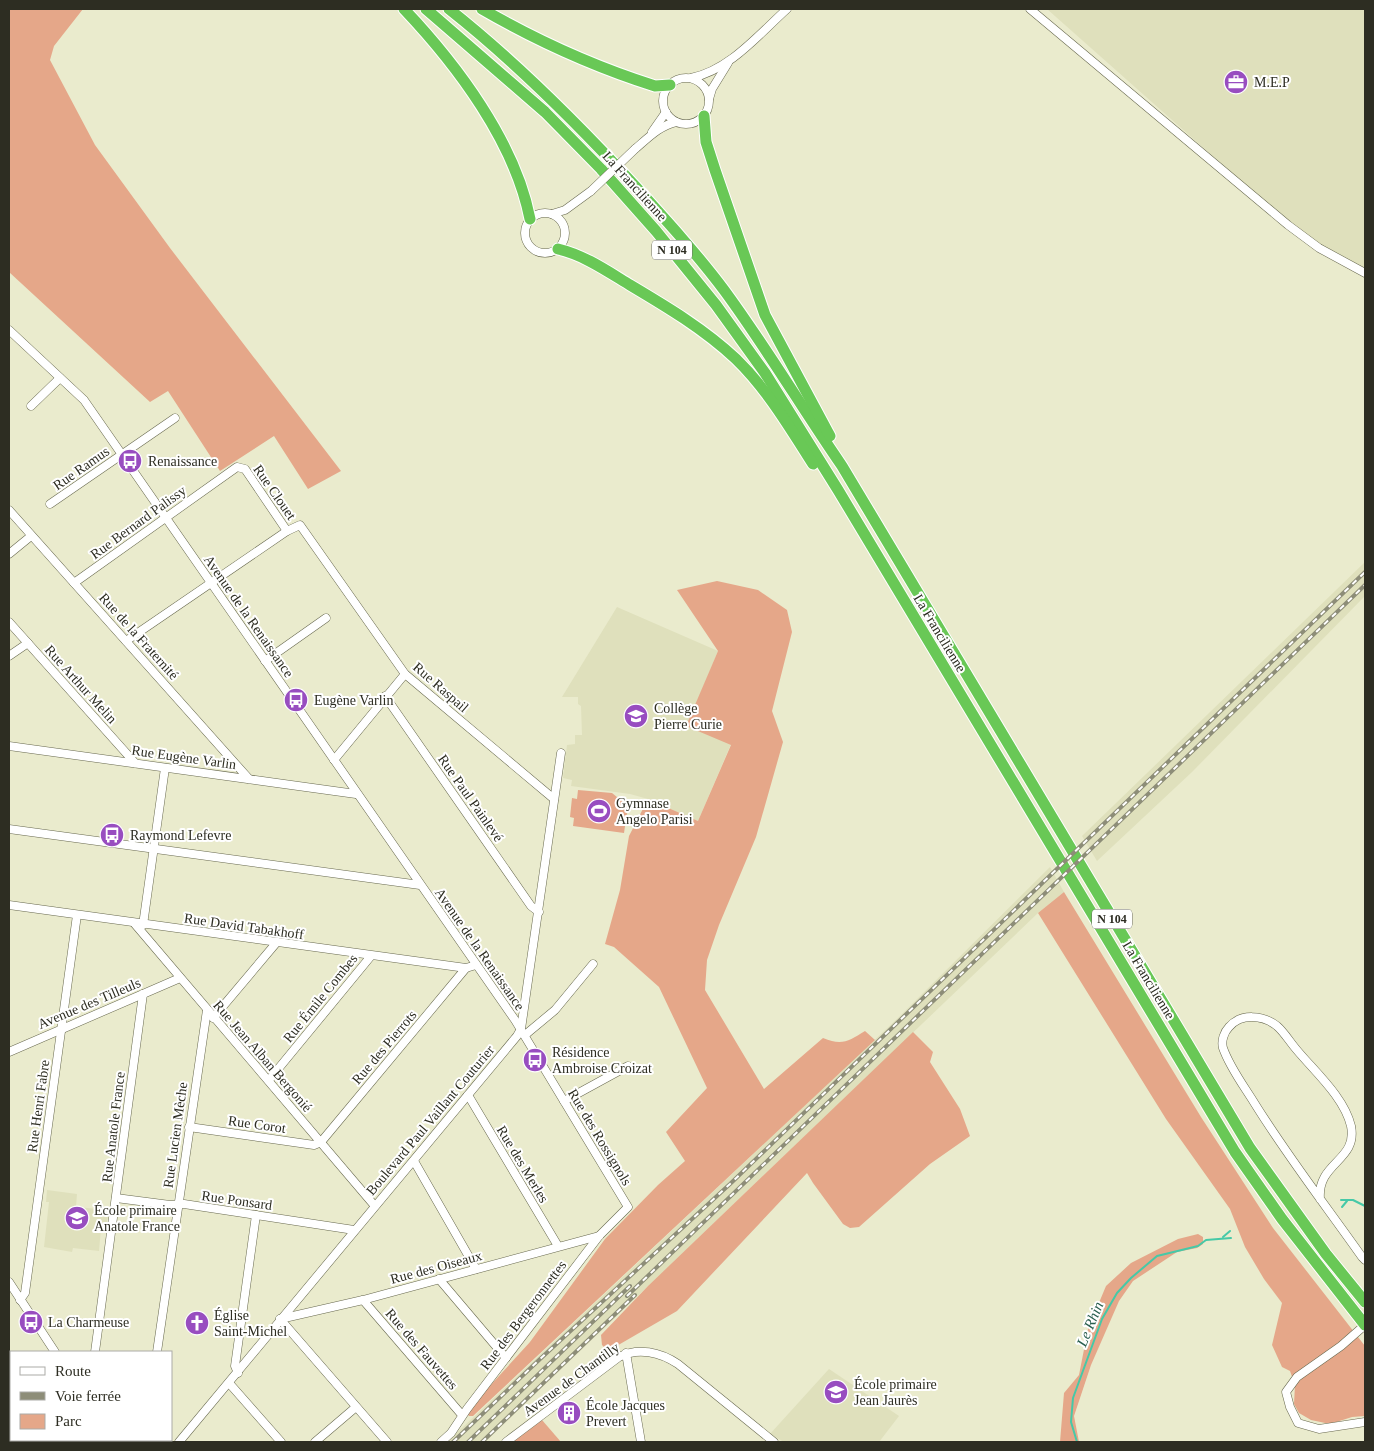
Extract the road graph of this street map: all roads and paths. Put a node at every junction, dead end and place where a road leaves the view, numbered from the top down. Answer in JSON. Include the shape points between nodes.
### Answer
{"nodes":[{"id":1,"x":404,"y":9,"type":"edge"},
{"id":2,"x":426,"y":9,"type":"edge"},
{"id":3,"x":449,"y":9,"type":"edge"},
{"id":4,"x":482,"y":9,"type":"edge"},
{"id":5,"x":787,"y":9,"type":"edge"},
{"id":6,"x":1030,"y":9,"type":"edge"},
{"id":7,"x":729,"y":62,"type":"junction"},
{"id":8,"x":690,"y":79,"type":"junction"},
{"id":9,"x":670,"y":85,"type":"junction"},
{"id":10,"x":709,"y":101,"type":"junction"},
{"id":11,"x":666,"y":112,"type":"junction"},
{"id":12,"x":704,"y":116,"type":"junction"},
{"id":13,"x":676,"y":122,"type":"junction"},
{"id":14,"x":635,"y":149,"type":"junction"},
{"id":15,"x":591,"y":191,"type":"junction"},
{"id":16,"x":552,"y":214,"type":"junction"},
{"id":17,"x":530,"y":219,"type":"junction"},
{"id":18,"x":563,"y":224,"type":"junction"},
{"id":19,"x":558,"y":249,"type":"junction"},
{"id":20,"x":1365,"y":273,"type":"edge"},
{"id":21,"x":9,"y":330,"type":"edge"},
{"id":22,"x":60,"y":378,"type":"junction"},
{"id":23,"x":31,"y":406,"type":"dead end"},
{"id":24,"x":174,"y":418,"type":"dead end"},
{"id":25,"x":121,"y":456,"type":"junction"},
{"id":26,"x":842,"y":466,"type":"junction"},
{"id":27,"x":242,"y":467,"type":"joint"},
{"id":28,"x":50,"y":504,"type":"dead end"},
{"id":29,"x":9,"y":510,"type":"edge"},
{"id":30,"x":852,"y":516,"type":"junction"},
{"id":31,"x":165,"y":518,"type":"junction"},
{"id":32,"x":287,"y":531,"type":"junction"},
{"id":33,"x":31,"y":536,"type":"junction"},
{"id":34,"x":9,"y":554,"type":"edge"},
{"id":35,"x":74,"y":583,"type":"junction"},
{"id":36,"x":211,"y":585,"type":"junction"},
{"id":37,"x":326,"y":618,"type":"dead end"},
{"id":38,"x":9,"y":622,"type":"edge"},
{"id":39,"x":126,"y":641,"type":"junction"},
{"id":40,"x":28,"y":643,"type":"junction"},
{"id":41,"x":9,"y":656,"type":"edge"},
{"id":42,"x":266,"y":661,"type":"junction"},
{"id":43,"x":405,"y":674,"type":"junction"},
{"id":44,"x":385,"y":696,"type":"junction"},
{"id":45,"x":9,"y":746,"type":"edge"},
{"id":46,"x":561,"y":753,"type":"dead end"},
{"id":47,"x":334,"y":760,"type":"junction"},
{"id":48,"x":135,"y":763,"type":"junction"},
{"id":49,"x":165,"y":768,"type":"junction"},
{"id":50,"x":249,"y":779,"type":"junction"},
{"id":51,"x":356,"y":794,"type":"junction"},
{"id":52,"x":554,"y":799,"type":"junction"},
{"id":53,"x":9,"y":829,"type":"edge"},
{"id":54,"x":152,"y":848,"type":"junction"},
{"id":55,"x":420,"y":885,"type":"junction"},
{"id":56,"x":9,"y":905,"type":"edge"},
{"id":57,"x":539,"y":912,"type":"junction"},
{"id":58,"x":77,"y":915,"type":"junction"},
{"id":59,"x":134,"y":923,"type":"junction"},
{"id":60,"x":143,"y":924,"type":"junction"},
{"id":61,"x":277,"y":942,"type":"junction"},
{"id":62,"x":371,"y":956,"type":"junction"},
{"id":63,"x":593,"y":964,"type":"dead end"},
{"id":64,"x":476,"y":965,"type":"junction"},
{"id":65,"x":466,"y":968,"type":"junction"},
{"id":66,"x":180,"y":978,"type":"junction"},
{"id":67,"x":143,"y":994,"type":"junction"},
{"id":68,"x":207,"y":1010,"type":"junction"},
{"id":69,"x":213,"y":1018,"type":"junction"},
{"id":70,"x":62,"y":1027,"type":"junction"},
{"id":71,"x":523,"y":1032,"type":"junction"},
{"id":72,"x":9,"y":1052,"type":"edge"},
{"id":73,"x":628,"y":1066,"type":"dead end"},
{"id":74,"x":268,"y":1080,"type":"junction"},
{"id":75,"x":468,"y":1095,"type":"junction"},
{"id":76,"x":564,"y":1101,"type":"junction"},
{"id":77,"x":188,"y":1127,"type":"junction"},
{"id":78,"x":321,"y":1142,"type":"junction"},
{"id":79,"x":414,"y":1161,"type":"junction"},
{"id":80,"x":116,"y":1198,"type":"junction"},
{"id":81,"x":1320,"y":1199,"type":"junction"},
{"id":82,"x":178,"y":1205,"type":"junction"},
{"id":83,"x":374,"y":1205,"type":"junction"},
{"id":84,"x":628,"y":1207,"type":"joint"},
{"id":85,"x":256,"y":1215,"type":"junction"},
{"id":86,"x":354,"y":1230,"type":"junction"},
{"id":87,"x":599,"y":1236,"type":"junction"},
{"id":88,"x":558,"y":1246,"type":"junction"},
{"id":89,"x":1365,"y":1260,"type":"edge"},
{"id":90,"x":476,"y":1269,"type":"junction"},
{"id":91,"x":439,"y":1279,"type":"junction"},
{"id":92,"x":10,"y":1285,"type":"edge"},
{"id":93,"x":20,"y":1300,"type":"junction"},
{"id":94,"x":363,"y":1300,"type":"junction"},
{"id":95,"x":1364,"y":1301,"type":"edge"},
{"id":96,"x":280,"y":1319,"type":"junction"},
{"id":97,"x":1365,"y":1325,"type":"edge"},
{"id":98,"x":54,"y":1351,"type":"edge"},
{"id":99,"x":95,"y":1351,"type":"edge"},
{"id":100,"x":157,"y":1351,"type":"edge"},
{"id":101,"x":626,"y":1353,"type":"junction"},
{"id":102,"x":506,"y":1358,"type":"junction"},
{"id":103,"x":238,"y":1373,"type":"junction"},
{"id":104,"x":229,"y":1383,"type":"junction"},
{"id":105,"x":356,"y":1407,"type":"junction"},
{"id":106,"x":462,"y":1415,"type":"junction"},
{"id":107,"x":1365,"y":1422,"type":"edge"},
{"id":108,"x":184,"y":1440,"type":"edge"},
{"id":109,"x":281,"y":1442,"type":"edge"},
{"id":110,"x":315,"y":1442,"type":"edge"},
{"id":111,"x":387,"y":1442,"type":"edge"},
{"id":112,"x":441,"y":1442,"type":"edge"},
{"id":113,"x":506,"y":1442,"type":"edge"},
{"id":114,"x":641,"y":1442,"type":"edge"},
{"id":115,"x":771,"y":1442,"type":"edge"}],
"edges":[{"from":1,"to":17,"type":"highway","via":[[432,38],[480,105],[517,177]]},
{"from":2,"to":30,"type":"highway","name":"La Francilienne","number":"N 104","via":[[545,112],[656,231],[716,305],[765,373]]},
{"from":3,"to":26,"type":"highway","name":"La Francilienne","number":"N 104","via":[[554,101],[663,217],[724,290]]},
{"from":4,"to":9,"type":"highway","via":[[530,37],[609,72],[656,86]]},
{"from":5,"to":7,"type":"street"},
{"from":6,"to":20,"type":"street","via":[[1288,225],[1319,248]]},
{"from":7,"to":8,"type":"street"},
{"from":7,"to":10,"type":"street"},
{"from":8,"to":9,"type":"street"},
{"from":8,"to":10,"type":"street","via":[[704,86]]},
{"from":9,"to":11,"type":"street","via":[[663,98]]},
{"from":10,"to":12,"type":"street"},
{"from":11,"to":13,"type":"street"},
{"from":11,"to":14,"type":"street"},
{"from":12,"to":13,"type":"street","via":[[691,124]]},
{"from":12,"to":26,"type":"highway","via":[[705,136],[712,161],[765,315],[843,460]]},
{"from":13,"to":14,"type":"street","via":[[667,124]]},
{"from":14,"to":15,"type":"street","bridge":true},
{"from":15,"to":16,"type":"street","via":[[565,210]]},
{"from":15,"to":18,"type":"street","via":[[575,205]]},
{"from":16,"to":17,"type":"street","via":[[542,213]]},
{"from":16,"to":18,"type":"street"},
{"from":17,"to":19,"type":"street","via":[[525,232],[529,245],[546,254]]},
{"from":18,"to":19,"type":"street","via":[[565,238]]},
{"from":19,"to":30,"type":"highway","via":[[573,252],[663,305],[703,330],[737,360],[790,428],[838,502]]},
{"from":21,"to":22,"type":"street","name":"Avenue de la Renaissance"},
{"from":22,"to":23,"type":"street"},
{"from":22,"to":25,"type":"street","name":"Avenue de la Renaissance","via":[[84,400]]},
{"from":24,"to":25,"type":"street","name":"Rue Ramus"},
{"from":25,"to":28,"type":"street","name":"Rue Ramus"},
{"from":25,"to":31,"type":"street","name":"Avenue de la Renaissance"},
{"from":26,"to":95,"type":"highway","name":"La Francilienne","number":"N 104","via":[[1250,1148]]},
{"from":27,"to":31,"type":"street","name":"Rue Bernard Palissy"},
{"from":27,"to":32,"type":"street","name":"Rue Clouet"},
{"from":29,"to":33,"type":"street","name":"Rue de la Fraternité"},
{"from":30,"to":97,"type":"highway","name":"La Francilienne","number":"N 104","via":[[1235,1152],[1282,1219]]},
{"from":31,"to":35,"type":"street","name":"Rue Bernard Palissy"},
{"from":31,"to":36,"type":"street","name":"Avenue de la Renaissance"},
{"from":32,"to":36,"type":"street"},
{"from":32,"to":43,"type":"street","name":"Rue Raspail","via":[[300,525]]},
{"from":33,"to":34,"type":"street"},
{"from":33,"to":35,"type":"street","name":"Rue de la Fraternité"},
{"from":35,"to":39,"type":"street","name":"Rue de la Fraternité"},
{"from":36,"to":39,"type":"street"},
{"from":36,"to":42,"type":"street","name":"Avenue de la Renaissance"},
{"from":37,"to":42,"type":"street"},
{"from":38,"to":40,"type":"street","name":"Rue Arthur Melin"},
{"from":39,"to":50,"type":"street","name":"Rue de la Fraternité"},
{"from":40,"to":41,"type":"street"},
{"from":40,"to":48,"type":"street","name":"Rue Arthur Melin"},
{"from":42,"to":47,"type":"street","name":"Avenue de la Renaissance"},
{"from":43,"to":44,"type":"street"},
{"from":43,"to":52,"type":"street","name":"Rue Raspail"},
{"from":44,"to":47,"type":"street"},
{"from":44,"to":57,"type":"street","name":"Rue Paul Painlevé"},
{"from":45,"to":48,"type":"street","name":"Rue Eugène Varlin"},
{"from":46,"to":52,"type":"street"},
{"from":47,"to":51,"type":"street","name":"Avenue de la Renaissance"},
{"from":48,"to":49,"type":"street","name":"Rue Eugène Varlin"},
{"from":49,"to":50,"type":"street","name":"Rue Eugène Varlin"},
{"from":49,"to":54,"type":"street"},
{"from":50,"to":51,"type":"street","name":"Rue Eugène Varlin"},
{"from":51,"to":55,"type":"street","name":"Avenue de la Renaissance"},
{"from":52,"to":57,"type":"street"},
{"from":53,"to":54,"type":"street"},
{"from":54,"to":55,"type":"street"},
{"from":54,"to":60,"type":"street"},
{"from":55,"to":64,"type":"street","name":"Avenue de la Renaissance"},
{"from":56,"to":58,"type":"street","name":"Rue David Tabakhoff"},
{"from":57,"to":71,"type":"street"},
{"from":58,"to":59,"type":"street","name":"Rue David Tabakhoff"},
{"from":58,"to":70,"type":"street","name":"Rue Henri Fabre"},
{"from":59,"to":60,"type":"street","name":"Rue David Tabakhoff"},
{"from":59,"to":66,"type":"street","name":"Rue Jean Alban Bergonié"},
{"from":60,"to":61,"type":"street","name":"Rue David Tabakhoff"},
{"from":61,"to":62,"type":"street","name":"Rue David Tabakhoff"},
{"from":61,"to":69,"type":"street"},
{"from":62,"to":65,"type":"street","name":"Rue David Tabakhoff"},
{"from":62,"to":74,"type":"street","name":"Rue Émile Combes"},
{"from":63,"to":71,"type":"street","name":"Boulevard Paul Vaillant Couturier","via":[[555,1010]]},
{"from":64,"to":65,"type":"street","name":"Rue David Tabakhoff"},
{"from":64,"to":71,"type":"street","name":"Avenue de la Renaissance"},
{"from":65,"to":78,"type":"street","name":"Rue des Pierrots"},
{"from":66,"to":67,"type":"street","name":"Avenue des Tilleuls"},
{"from":66,"to":68,"type":"street","name":"Rue Jean Alban Bergonié"},
{"from":67,"to":70,"type":"street","name":"Avenue des Tilleuls"},
{"from":67,"to":80,"type":"street","name":"Rue Anatole France"},
{"from":68,"to":69,"type":"street","name":"Rue Jean Alban Bergonié"},
{"from":68,"to":77,"type":"street","name":"Rue Lucien Mèche"},
{"from":69,"to":74,"type":"street","name":"Rue Jean Alban Bergonié"},
{"from":70,"to":72,"type":"street","name":"Avenue des Tilleuls"},
{"from":70,"to":93,"type":"street","name":"Rue Henri Fabre","via":[[25,1293]]},
{"from":71,"to":75,"type":"street","name":"Boulevard Paul Vaillant Couturier"},
{"from":71,"to":76,"type":"street","name":"Rue des Rossignols"},
{"from":73,"to":76,"type":"street"},
{"from":74,"to":78,"type":"street","name":"Rue Jean Alban Bergonié"},
{"from":75,"to":79,"type":"street","name":"Boulevard Paul Vaillant Couturier"},
{"from":75,"to":88,"type":"street","name":"Rue des Merles"},
{"from":76,"to":84,"type":"street","name":"Rue des Rossignols"},
{"from":77,"to":78,"type":"street","name":"Rue Corot","via":[[314,1145]]},
{"from":77,"to":82,"type":"street","name":"Rue Lucien Mèche"},
{"from":78,"to":83,"type":"street","name":"Rue Jean Alban Bergonié"},
{"from":79,"to":83,"type":"street","name":"Boulevard Paul Vaillant Couturier"},
{"from":79,"to":90,"type":"street"},
{"from":80,"to":82,"type":"street","name":"Rue Ponsard"},
{"from":80,"to":99,"type":"street","name":"Rue Anatole France"},
{"from":81,"to":81,"type":"street","via":[[1319,1186],[1324,1175],[1346,1152],[1351,1140],[1351,1127],[1345,1110],[1277,1026],[1254,1016],[1242,1017],[1226,1030],[1223,1046],[1237,1075]]},
{"from":81,"to":89,"type":"street"},
{"from":82,"to":85,"type":"street","name":"Rue Ponsard"},
{"from":82,"to":100,"type":"street","name":"Rue Lucien Mèche"},
{"from":83,"to":86,"type":"street","name":"Boulevard Paul Vaillant Couturier"},
{"from":84,"to":87,"type":"street","name":"Rue des Bergeronnettes"},
{"from":85,"to":86,"type":"street","name":"Rue Ponsard"},
{"from":85,"to":103,"type":"street","via":[[235,1366]]},
{"from":86,"to":96,"type":"street","name":"Boulevard Paul Vaillant Couturier"},
{"from":87,"to":88,"type":"street","name":"Rue des Oiseaux"},
{"from":87,"to":102,"type":"street","name":"Rue des Bergeronnettes"},
{"from":88,"to":90,"type":"street","name":"Rue des Oiseaux"},
{"from":90,"to":91,"type":"street","name":"Rue des Oiseaux"},
{"from":91,"to":94,"type":"street","name":"Rue des Oiseaux"},
{"from":91,"to":102,"type":"street"},
{"from":92,"to":93,"type":"street"},
{"from":93,"to":98,"type":"street"},
{"from":94,"to":96,"type":"street","name":"Rue des Oiseaux"},
{"from":94,"to":106,"type":"street","name":"Rue des Fauvettes"},
{"from":96,"to":103,"type":"street","name":"Boulevard Paul Vaillant Couturier"},
{"from":96,"to":105,"type":"street"},
{"from":97,"to":107,"type":"street","via":[[1297,1377],[1286,1392],[1298,1424],[1319,1429]]},
{"from":101,"to":113,"type":"street","name":"Avenue de Chantilly"},
{"from":101,"to":114,"type":"street"},
{"from":101,"to":115,"type":"street","name":"Avenue de Chantilly","via":[[667,1356]]},
{"from":102,"to":106,"type":"street","name":"Rue des Bergeronnettes"},
{"from":103,"to":104,"type":"street","name":"Boulevard Paul Vaillant Couturier"},
{"from":104,"to":108,"type":"street","name":"Boulevard Paul Vaillant Couturier"},
{"from":104,"to":109,"type":"street"},
{"from":105,"to":110,"type":"street"},
{"from":105,"to":111,"type":"street"},
{"from":106,"to":112,"type":"street","name":"Rue des Bergeronnettes"}]}
